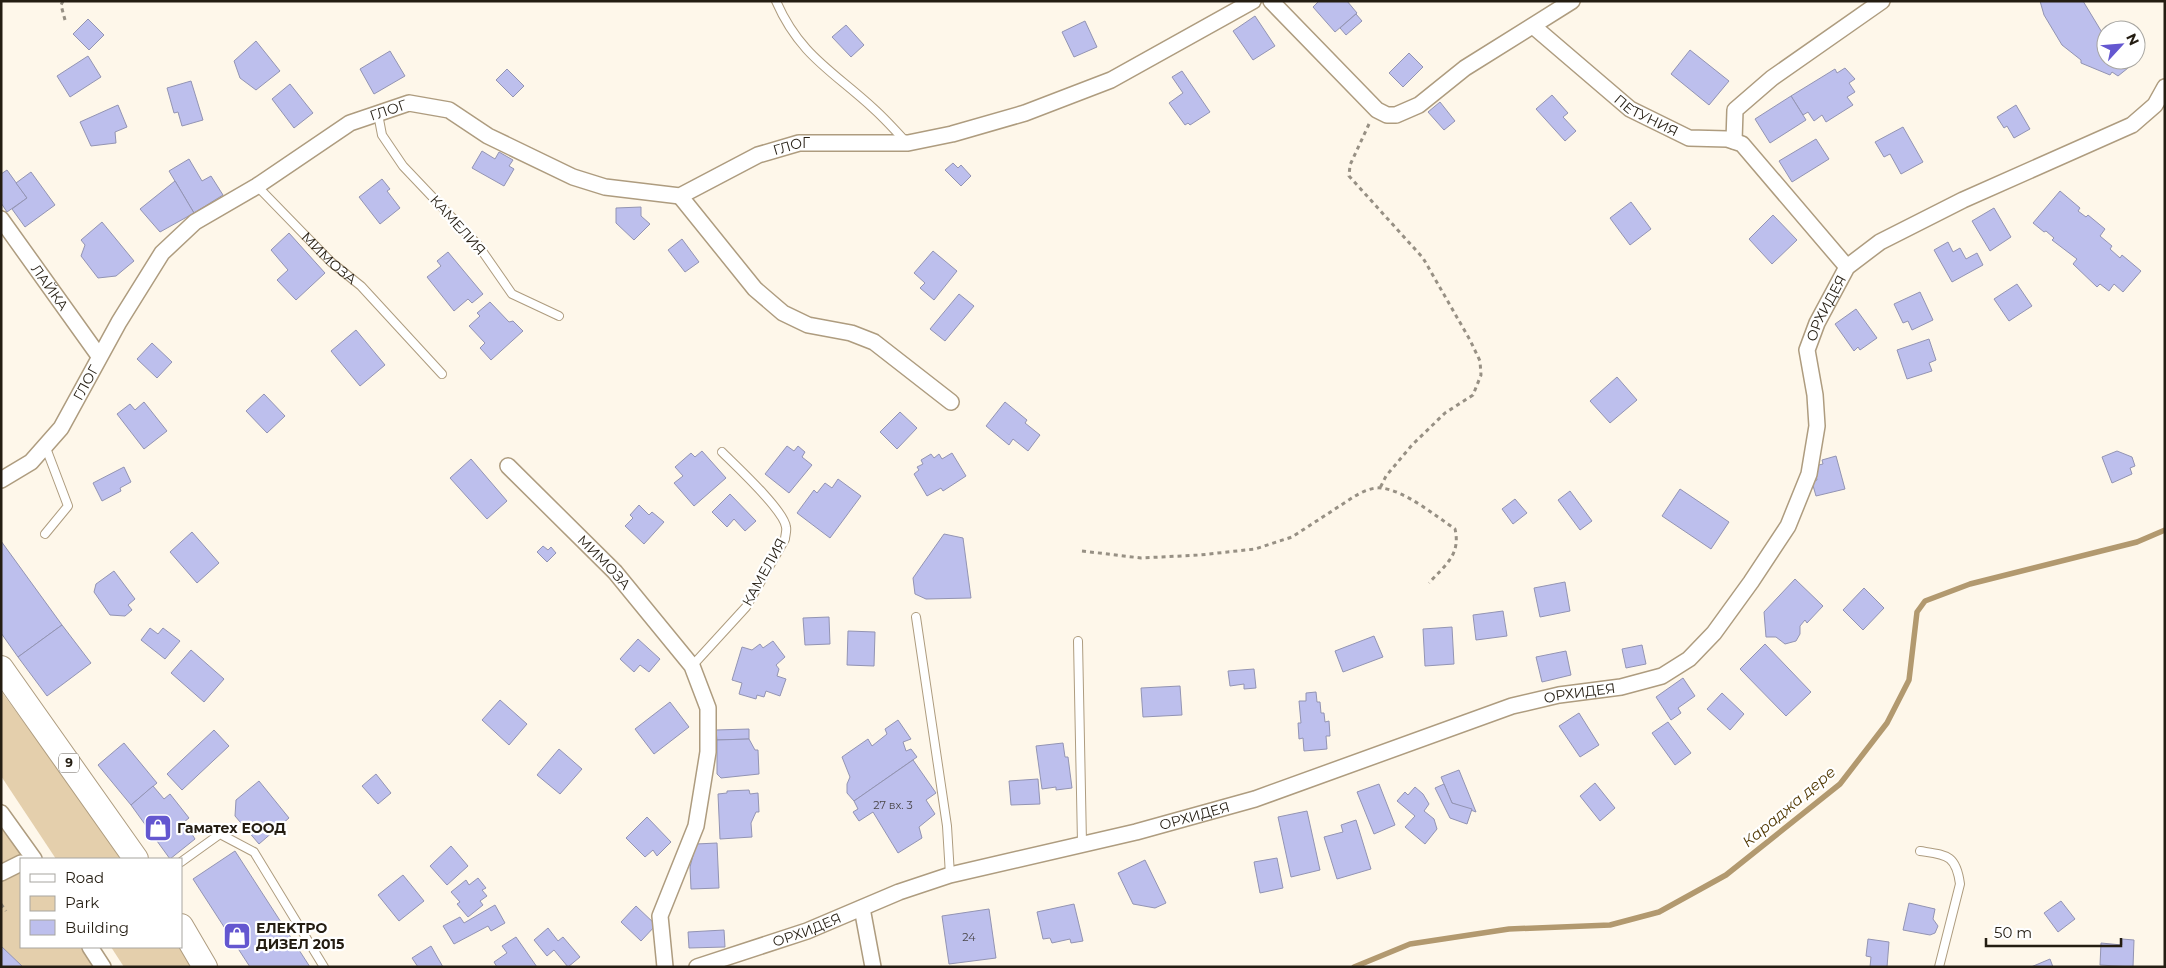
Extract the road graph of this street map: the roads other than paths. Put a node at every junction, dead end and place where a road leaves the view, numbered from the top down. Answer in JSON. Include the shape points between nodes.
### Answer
{"nodes":[{"id":1,"x":776,"y":1,"type":"edge"},
{"id":2,"x":1254,"y":1,"type":"edge"},
{"id":3,"x":1271,"y":1,"type":"edge"},
{"id":4,"x":1572,"y":1,"type":"edge"},
{"id":5,"x":1882,"y":1,"type":"edge"},
{"id":6,"x":1533,"y":26,"type":"junction"},
{"id":7,"x":2165,"y":87,"type":"edge"},
{"id":8,"x":378,"y":114,"type":"junction"},
{"id":9,"x":1734,"y":140,"type":"junction"},
{"id":10,"x":908,"y":143,"type":"junction"},
{"id":11,"x":257,"y":186,"type":"junction"},
{"id":12,"x":680,"y":196,"type":"junction"},
{"id":13,"x":1,"y":219,"type":"edge"},
{"id":14,"x":1847,"y":267,"type":"junction"},
{"id":15,"x":559,"y":316,"type":"dead end"},
{"id":16,"x":99,"y":356,"type":"junction"},
{"id":17,"x":442,"y":374,"type":"dead end"},
{"id":18,"x":951,"y":402,"type":"dead end"},
{"id":19,"x":46,"y":448,"type":"junction"},
{"id":20,"x":722,"y":452,"type":"dead end"},
{"id":21,"x":508,"y":466,"type":"dead end"},
{"id":22,"x":1,"y":480,"type":"edge"},
{"id":23,"x":45,"y":534,"type":"dead end"},
{"id":24,"x":916,"y":617,"type":"dead end"},
{"id":25,"x":1078,"y":641,"type":"dead end"},
{"id":26,"x":692,"y":666,"type":"junction"},
{"id":27,"x":1,"y":668,"type":"edge"},
{"id":28,"x":1,"y":812,"type":"edge"},
{"id":29,"x":1082,"y":843,"type":"junction"},
{"id":30,"x":1920,"y":851,"type":"dead end"},
{"id":31,"x":28,"y":858,"type":"edge"},
{"id":32,"x":135,"y":858,"type":"edge"},
{"id":33,"x":182,"y":861,"type":"edge"},
{"id":34,"x":20,"y":864,"type":"edge"},
{"id":35,"x":1,"y":873,"type":"edge"},
{"id":36,"x":950,"y":875,"type":"junction"},
{"id":37,"x":862,"y":908,"type":"junction"},
{"id":38,"x":182,"y":928,"type":"edge"},
{"id":39,"x":91,"y":948,"type":"edge"},
{"id":40,"x":103,"y":967,"type":"edge"},
{"id":41,"x":205,"y":967,"type":"edge"},
{"id":42,"x":324,"y":967,"type":"edge"},
{"id":43,"x":665,"y":967,"type":"edge"},
{"id":44,"x":697,"y":967,"type":"edge"},
{"id":45,"x":873,"y":967,"type":"edge"},
{"id":46,"x":1939,"y":967,"type":"edge"}],
"edges":[{"from":1,"to":10,"type":"lane","via":[[799,43]]},
{"from":2,"to":10,"type":"street","name":"ГЛОГ","via":[[1111,80],[1025,113]]},
{"from":3,"to":6,"type":"street","via":[[1377,110],[1387,115],[1396,115],[1419,105],[1465,68]]},
{"from":4,"to":6,"type":"street"},
{"from":5,"to":9,"type":"street","via":[[1779,73],[1735,110]]},
{"from":6,"to":9,"type":"street","name":"ПЕТУНИЯ","via":[[1630,110],[1689,138]]},
{"from":7,"to":14,"type":"street","name":"ОРХИДЕЯ","via":[[2154,105],[2132,125],[1963,200],[1880,242]]},
{"from":8,"to":11,"type":"street","name":"ГЛОГ","via":[[350,123]]},
{"from":8,"to":12,"type":"street","name":"ГЛОГ","via":[[409,103],[449,110],[488,136],[573,177],[604,187]]},
{"from":8,"to":15,"type":"lane","name":"КАМЕЛИЯ","via":[[382,135],[403,166],[478,245],[512,294]]},
{"from":9,"to":14,"type":"street","via":[[1749,152]]},
{"from":10,"to":12,"type":"street","name":"ГЛОГ","via":[[799,143],[758,155]]},
{"from":11,"to":16,"type":"street","name":"ГЛОГ","via":[[195,222],[162,253]]},
{"from":11,"to":17,"type":"lane","name":"МИМОЗА","via":[[331,262],[361,286]]},
{"from":12,"to":18,"type":"street","via":[[755,288],[784,313],[808,325],[850,333],[874,342]]},
{"from":13,"to":16,"type":"street","name":"ЛАЙКА"},
{"from":14,"to":29,"type":"street","name":"ОРХИДЕЯ","via":[[1817,323],[1808,350],[1816,426],[1810,474],[1788,526],[1714,633],[1689,659],[1662,676],[1621,687],[1559,695],[1512,706],[1255,799],[1136,832]]},
{"from":16,"to":19,"type":"street","name":"ГЛОГ","via":[[62,428]]},
{"from":19,"to":22,"type":"street","name":"ГЛОГ","via":[[31,462]]},
{"from":19,"to":23,"type":"lane","via":[[68,506]]},
{"from":20,"to":26,"type":"lane","name":"КАМЕЛИЯ","via":[[782,517],[785,539],[746,606]]},
{"from":21,"to":26,"type":"street","name":"МИМОЗА","via":[[616,572]]},
{"from":24,"to":36,"type":"lane","via":[[947,826]]},
{"from":25,"to":29,"type":"lane"},
{"from":26,"to":43,"type":"street","name":"МИМОЗА","via":[[708,708],[708,752],[696,826],[660,916]]},
{"from":27,"to":32,"type":"main road","number":"9"},
{"from":28,"to":31,"type":"street"},
{"from":29,"to":36,"type":"street","name":"ОРХИДЕЯ"},
{"from":30,"to":46,"type":"lane","via":[[1945,855],[1954,861],[1958,870],[1960,884]]},
{"from":33,"to":42,"type":"lane","via":[[220,834],[254,852]]},
{"from":34,"to":35,"type":"street"},
{"from":36,"to":37,"type":"street","name":"ОРХИДЕЯ"},
{"from":37,"to":44,"type":"street","name":"ОРХИДЕЯ","via":[[807,931]]},
{"from":37,"to":45,"type":"street"},
{"from":38,"to":41,"type":"main road"},
{"from":39,"to":40,"type":"street"}]}
